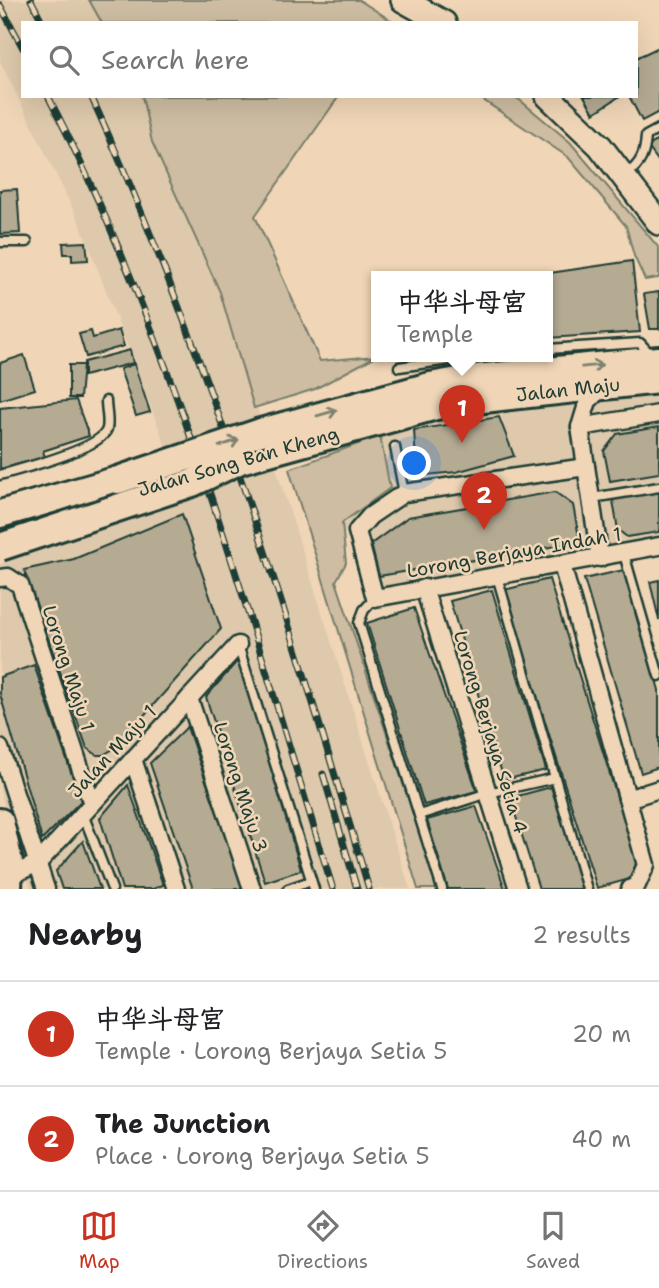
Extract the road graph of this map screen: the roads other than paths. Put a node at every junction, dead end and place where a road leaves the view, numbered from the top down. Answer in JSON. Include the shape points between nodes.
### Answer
{"nodes":[{"id":1,"x":403,"y":0,"type":"edge"},
{"id":2,"x":438,"y":14,"type":"edge"},
{"id":3,"x":550,"y":98,"type":"edge"},
{"id":4,"x":659,"y":129,"type":"edge"},
{"id":5,"x":624,"y":177,"type":"junction"},
{"id":6,"x":659,"y":223,"type":"edge"},
{"id":7,"x":0,"y":242,"type":"edge"},
{"id":8,"x":27,"y":242,"type":"dead end"},
{"id":9,"x":553,"y":349,"type":"edge"},
{"id":10,"x":658,"y":366,"type":"edge"},
{"id":11,"x":400,"y":367,"type":"dead end"},
{"id":12,"x":474,"y":378,"type":"edge"},
{"id":13,"x":605,"y":385,"type":"junction"},
{"id":14,"x":106,"y":401,"type":"dead end"},
{"id":15,"x":659,"y":414,"type":"edge"},
{"id":16,"x":580,"y":427,"type":"junction"},
{"id":17,"x":395,"y":447,"type":"dead end"},
{"id":18,"x":240,"y":460,"type":"junction"},
{"id":19,"x":586,"y":467,"type":"junction"},
{"id":20,"x":0,"y":475,"type":"edge"},
{"id":21,"x":659,"y":486,"type":"edge"},
{"id":22,"x":404,"y":494,"type":"junction"},
{"id":23,"x":592,"y":498,"type":"junction"},
{"id":24,"x":0,"y":514,"type":"edge"},
{"id":25,"x":0,"y":529,"type":"edge"},
{"id":26,"x":659,"y":546,"type":"edge"},
{"id":27,"x":0,"y":547,"type":"edge"},
{"id":28,"x":624,"y":554,"type":"junction"},
{"id":29,"x":600,"y":558,"type":"junction"},
{"id":30,"x":562,"y":565,"type":"junction"},
{"id":31,"x":497,"y":576,"type":"junction"},
{"id":32,"x":0,"y":578,"type":"edge"},
{"id":33,"x":424,"y":588,"type":"junction"},
{"id":34,"x":375,"y":598,"type":"junction"},
{"id":35,"x":238,"y":645,"type":"joint"},
{"id":36,"x":659,"y":676,"type":"edge"},
{"id":37,"x":189,"y":698,"type":"junction"},
{"id":38,"x":0,"y":748,"type":"edge"},
{"id":39,"x":133,"y":759,"type":"junction"},
{"id":40,"x":555,"y":778,"type":"junction"},
{"id":41,"x":659,"y":789,"type":"edge"},
{"id":42,"x":488,"y":793,"type":"junction"},
{"id":43,"x":627,"y":799,"type":"junction"},
{"id":44,"x":88,"y":809,"type":"junction"},
{"id":45,"x":419,"y":815,"type":"junction"},
{"id":46,"x":0,"y":822,"type":"edge"},
{"id":47,"x":38,"y":863,"type":"junction"},
{"id":48,"x":5,"y":882,"type":"edge"},
{"id":49,"x":312,"y":885,"type":"edge"},
{"id":50,"x":46,"y":889,"type":"edge"},
{"id":51,"x":112,"y":889,"type":"edge"},
{"id":52,"x":176,"y":889,"type":"edge"},
{"id":53,"x":252,"y":889,"type":"edge"},
{"id":54,"x":288,"y":889,"type":"edge"},
{"id":55,"x":442,"y":889,"type":"edge"},
{"id":56,"x":518,"y":889,"type":"edge"},
{"id":57,"x":587,"y":889,"type":"edge"},
{"id":58,"x":630,"y":889,"type":"edge"}],
"edges":[{"from":1,"to":2,"type":"street"},
{"from":3,"to":5,"type":"street","via":[[600,146]]},
{"from":4,"to":5,"type":"lane","via":[[646,136],[646,152]]},
{"from":5,"to":6,"type":"street"},
{"from":7,"to":8,"type":"lane"},
{"from":9,"to":10,"type":"lane","via":[[640,343]]},
{"from":12,"to":10,"type":"main road","name":"Jalan Maju","one_way":true},
{"from":10,"to":13,"type":"main road","name":"Jalan Maju"},
{"from":11,"to":12,"type":"lane"},
{"from":12,"to":13,"type":"main road","name":"Jalan Maju"},
{"from":12,"to":18,"type":"main road","name":"Jalan Song Ban Kheng","via":[[417,409]]},
{"from":24,"to":12,"type":"main road","name":"Jalan Song Ban Kheng","one_way":true,"bridge":true,"via":[[393,394]]},
{"from":13,"to":16,"type":"street","via":[[588,401]]},
{"from":14,"to":20,"type":"lane","via":[[108,428],[101,438]]},
{"from":15,"to":16,"type":"street"},
{"from":16,"to":19,"type":"street"},
{"from":17,"to":22,"type":"lane"},
{"from":18,"to":25,"type":"main road","name":"Jalan Song Ban Kheng","bridge":true},
{"from":18,"to":27,"type":"main road","bridge":true,"via":[[192,483]]},
{"from":19,"to":22,"type":"street"},
{"from":19,"to":23,"type":"street"},
{"from":21,"to":23,"type":"lane"},
{"from":22,"to":34,"type":"street","via":[[369,516],[357,531]]},
{"from":23,"to":29,"type":"street"},
{"from":26,"to":28,"type":"street","name":"Lorong Berjaya Indah 1"},
{"from":28,"to":29,"type":"street","name":"Lorong Berjaya Indah 1"},
{"from":28,"to":36,"type":"lane"},
{"from":29,"to":30,"type":"street","name":"Lorong Berjaya Indah 1"},
{"from":30,"to":31,"type":"street","name":"Lorong Berjaya Indah 1"},
{"from":30,"to":43,"type":"street"},
{"from":31,"to":33,"type":"street","name":"Lorong Berjaya Indah 1"},
{"from":31,"to":40,"type":"lane"},
{"from":32,"to":44,"type":"street","name":"Lorong Maju 1","via":[[8,577],[20,585]]},
{"from":33,"to":34,"type":"street","name":"Lorong Berjaya Indah 1"},
{"from":33,"to":42,"type":"street","name":"Lorong Berjaya Setia 4"},
{"from":34,"to":45,"type":"lane","via":[[359,623]]},
{"from":35,"to":37,"type":"street","name":"Jalan Maju 1"},
{"from":35,"to":49,"type":"lane"},
{"from":37,"to":39,"type":"street","name":"Jalan Maju 1"},
{"from":37,"to":53,"type":"street","name":"Lorong Maju 3"},
{"from":38,"to":47,"type":"street"},
{"from":39,"to":44,"type":"street","name":"Jalan Maju 1"},
{"from":39,"to":52,"type":"street"},
{"from":40,"to":42,"type":"lane"},
{"from":40,"to":57,"type":"lane"},
{"from":41,"to":43,"type":"street"},
{"from":42,"to":45,"type":"lane"},
{"from":42,"to":56,"type":"street","name":"Lorong Berjaya Setia 4"},
{"from":43,"to":58,"type":"street","via":[[646,865],[637,886]]},
{"from":44,"to":47,"type":"street","name":"Jalan Maju 1"},
{"from":44,"to":51,"type":"lane"},
{"from":45,"to":55,"type":"lane"},
{"from":46,"to":48,"type":"main road"},
{"from":47,"to":48,"type":"street","name":"Jalan Maju 1"},
{"from":47,"to":50,"type":"street"},
{"from":49,"to":54,"type":"lane"}]}
